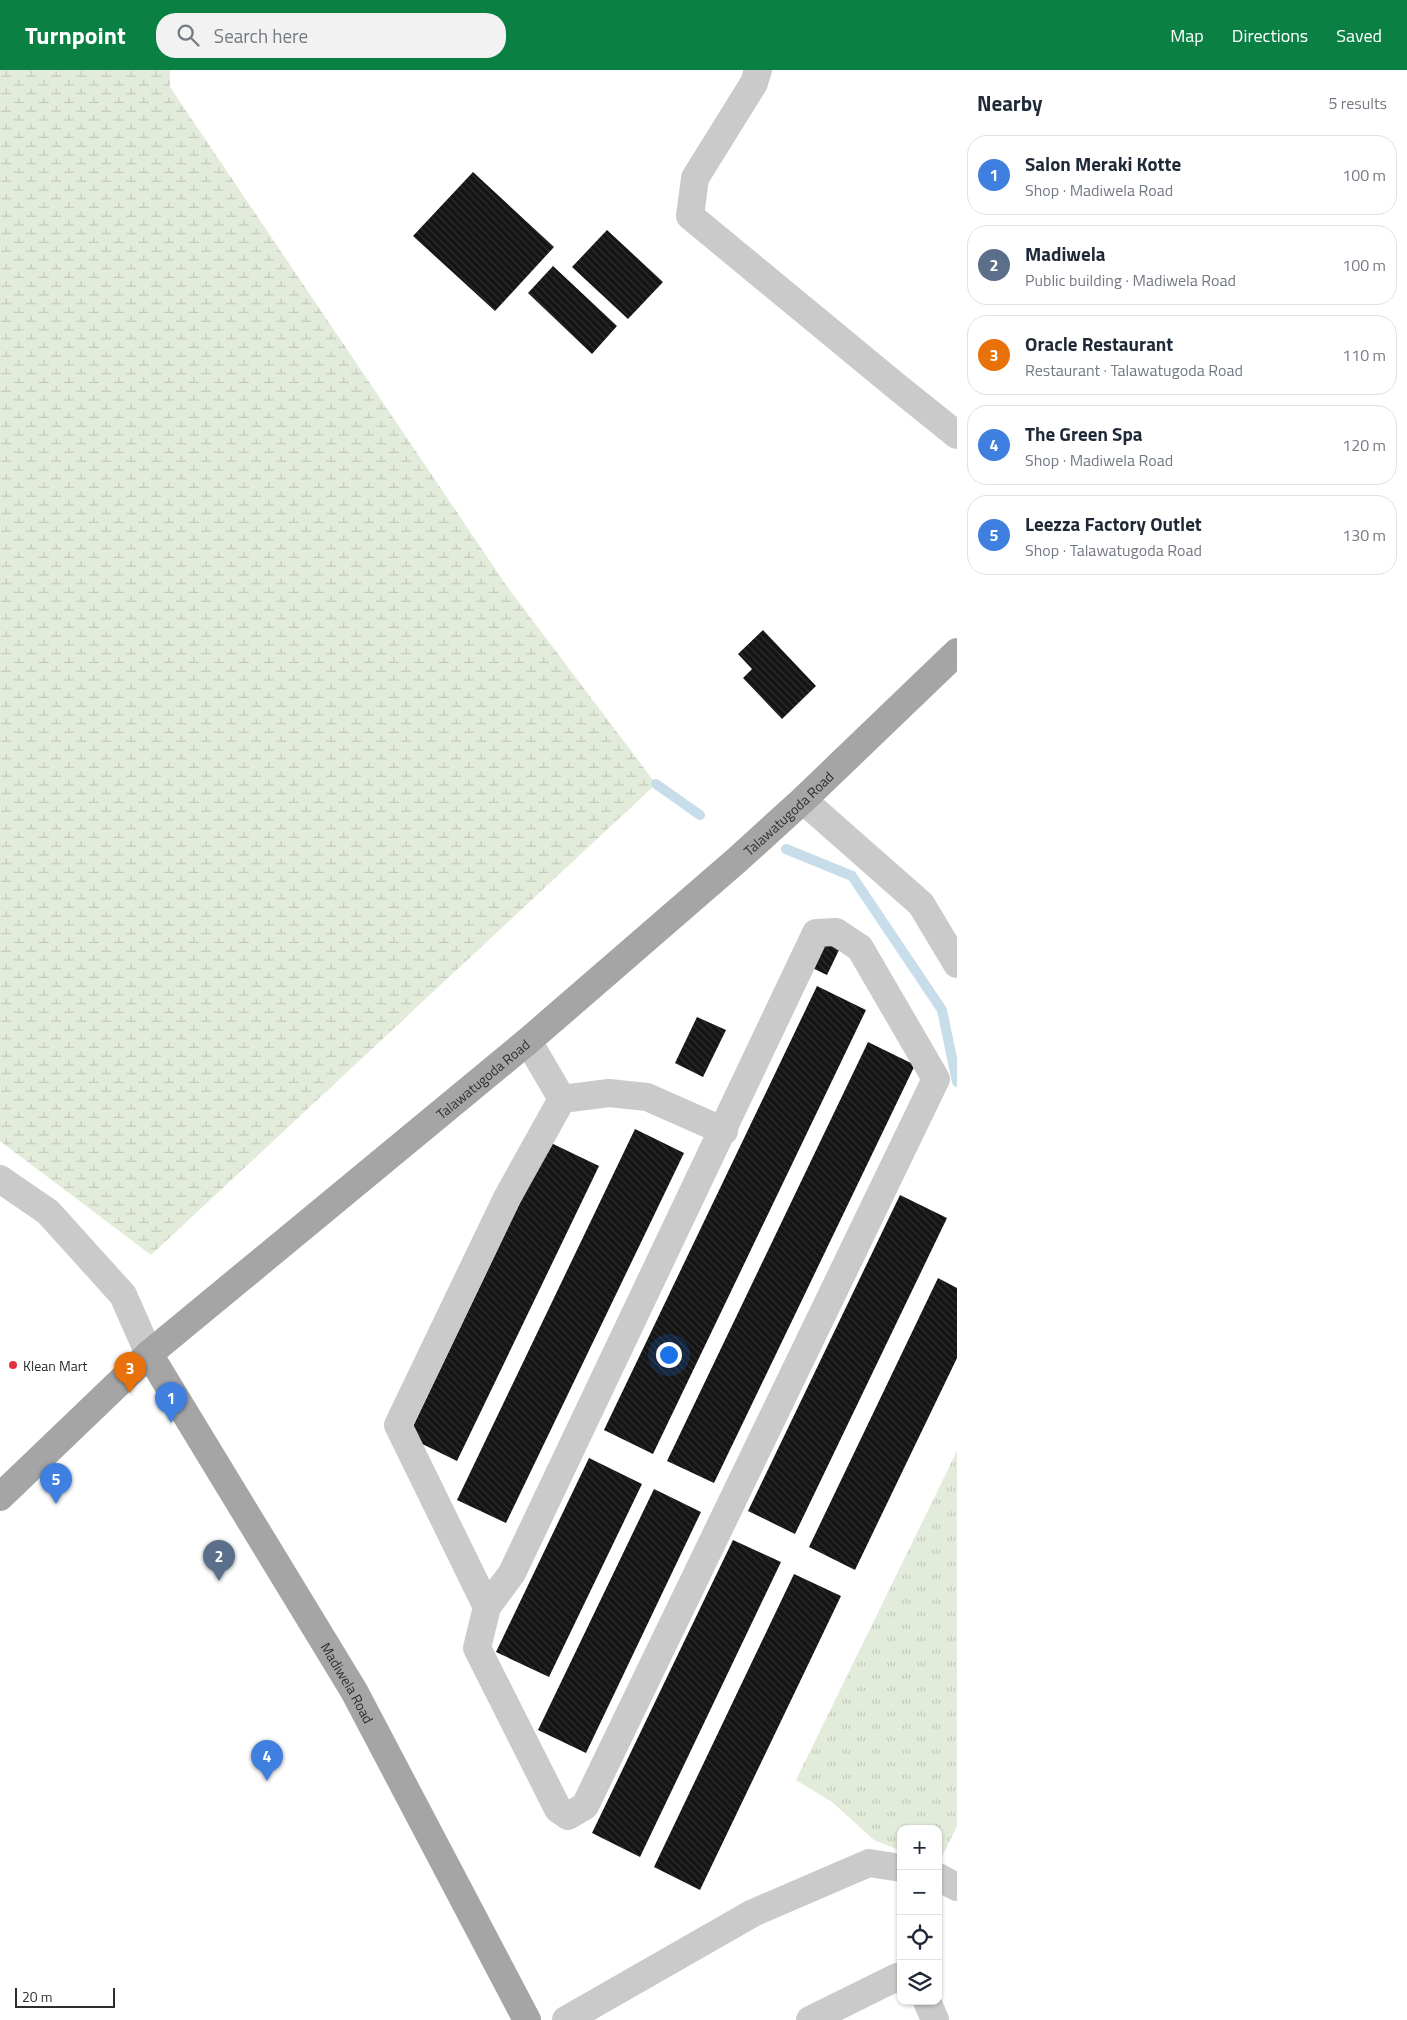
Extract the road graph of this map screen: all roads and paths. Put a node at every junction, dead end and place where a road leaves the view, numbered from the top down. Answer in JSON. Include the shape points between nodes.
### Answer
{"nodes":[{"id":1,"x":758,"y":70,"type":"edge"},
{"id":2,"x":957,"y":435,"type":"edge"},
{"id":3,"x":957,"y":652,"type":"edge"},
{"id":4,"x":803,"y":800,"type":"junction"},
{"id":5,"x":957,"y":964,"type":"edge"},
{"id":6,"x":528,"y":1041,"type":"junction"},
{"id":7,"x":562,"y":1099,"type":"junction"},
{"id":8,"x":724,"y":1130,"type":"junction"},
{"id":9,"x":0,"y":1179,"type":"edge"},
{"id":10,"x":149,"y":1354,"type":"junction"},
{"id":11,"x":0,"y":1497,"type":"edge"},
{"id":12,"x":487,"y":1607,"type":"junction"},
{"id":13,"x":897,"y":1867,"type":"edge"},
{"id":14,"x":942,"y":1880,"type":"edge"},
{"id":15,"x":957,"y":1888,"type":"edge"},
{"id":16,"x":897,"y":1977,"type":"edge"},
{"id":17,"x":929,"y":2005,"type":"edge"},
{"id":18,"x":527,"y":2020,"type":"edge"},
{"id":19,"x":566,"y":2020,"type":"edge"},
{"id":20,"x":810,"y":2020,"type":"edge"},
{"id":21,"x":935,"y":2020,"type":"edge"}],
"edges":[{"from":1,"to":2,"type":"street","via":[[754,83],[695,178],[690,216]]},
{"from":3,"to":4,"type":"main road","name":"Talawatugoda Road"},
{"from":4,"to":5,"type":"street","via":[[921,904]]},
{"from":4,"to":6,"type":"main road","name":"Talawatugoda Road"},
{"from":6,"to":7,"type":"street"},
{"from":6,"to":10,"type":"main road","name":"Talawatugoda Road"},
{"from":7,"to":8,"type":"street","via":[[609,1093],[647,1097]]},
{"from":7,"to":12,"type":"street","via":[[507,1198],[398,1425]]},
{"from":8,"to":12,"type":"street","via":[[512,1573]]},
{"from":8,"to":12,"type":"street","via":[[816,934],[836,932],[860,948],[936,1079],[585,1806],[568,1816],[558,1809],[477,1648]]},
{"from":9,"to":10,"type":"street","via":[[48,1212],[123,1296]]},
{"from":10,"to":11,"type":"main road","name":"Talawatugoda Road"},
{"from":10,"to":18,"type":"main road","name":"Madiwela Road","via":[[354,1691]]},
{"from":13,"to":19,"type":"street","via":[[870,1863],[753,1913]]},
{"from":14,"to":15,"type":"street"},
{"from":16,"to":20,"type":"street"},
{"from":17,"to":21,"type":"street"}]}
